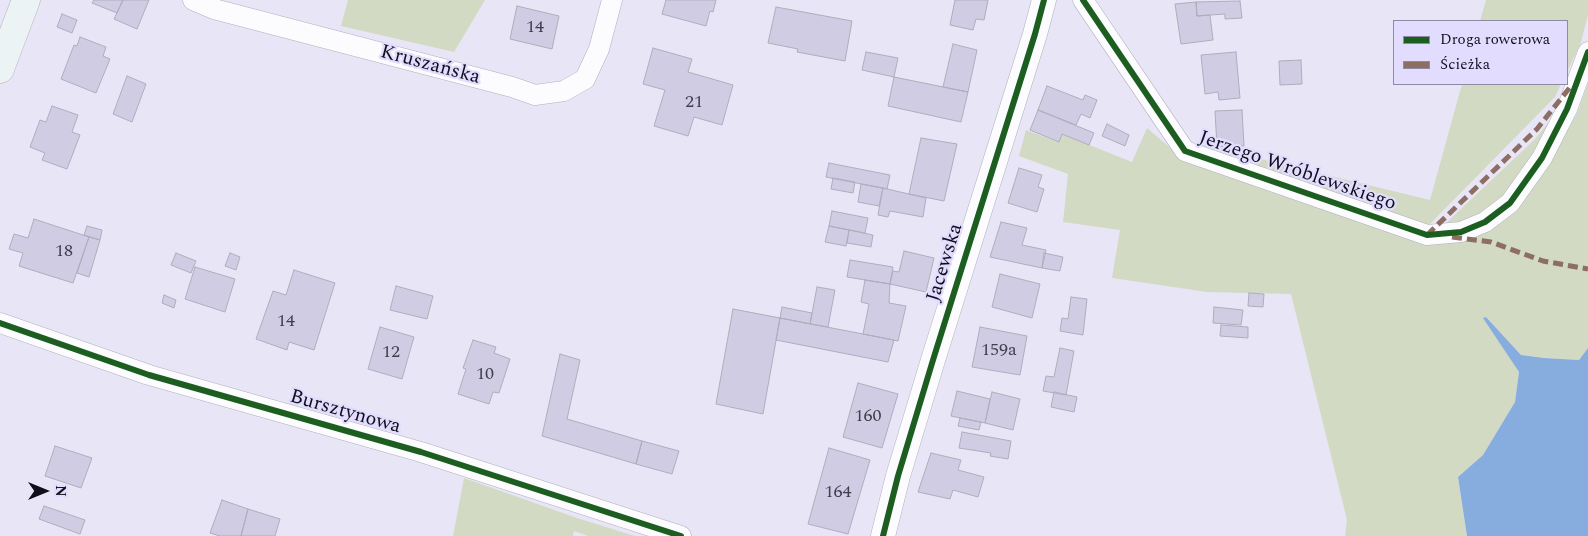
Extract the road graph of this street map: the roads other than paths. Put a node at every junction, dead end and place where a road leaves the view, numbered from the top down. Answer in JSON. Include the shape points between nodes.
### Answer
{"nodes":[{"id":1,"x":26,"y":0,"type":"edge"},
{"id":2,"x":193,"y":0,"type":"edge"},
{"id":3,"x":612,"y":0,"type":"edge"},
{"id":4,"x":1044,"y":0,"type":"edge"},
{"id":5,"x":1083,"y":0,"type":"edge"},
{"id":6,"x":1588,"y":52,"type":"edge"},
{"id":7,"x":0,"y":69,"type":"edge"},
{"id":8,"x":0,"y":323,"type":"edge"},
{"id":9,"x":681,"y":536,"type":"edge"},
{"id":10,"x":883,"y":536,"type":"edge"}],
"edges":[{"from":1,"to":7,"type":"main road"},
{"from":2,"to":3,"type":"street","name":"Kruszańska","via":[[214,9],[535,95],[564,91],[585,79],[599,49]]},
{"from":4,"to":10,"type":"street","name":"Jacewska","via":[[930,369]]},
{"from":5,"to":6,"type":"street","name":"Jerzego Wróblewskiego","via":[[1185,151],[1427,235],[1461,232],[1484,222],[1510,203],[1542,158],[1567,109]]},
{"from":8,"to":9,"type":"street","name":"Bursztynowa","via":[[149,375],[420,452]]}]}
